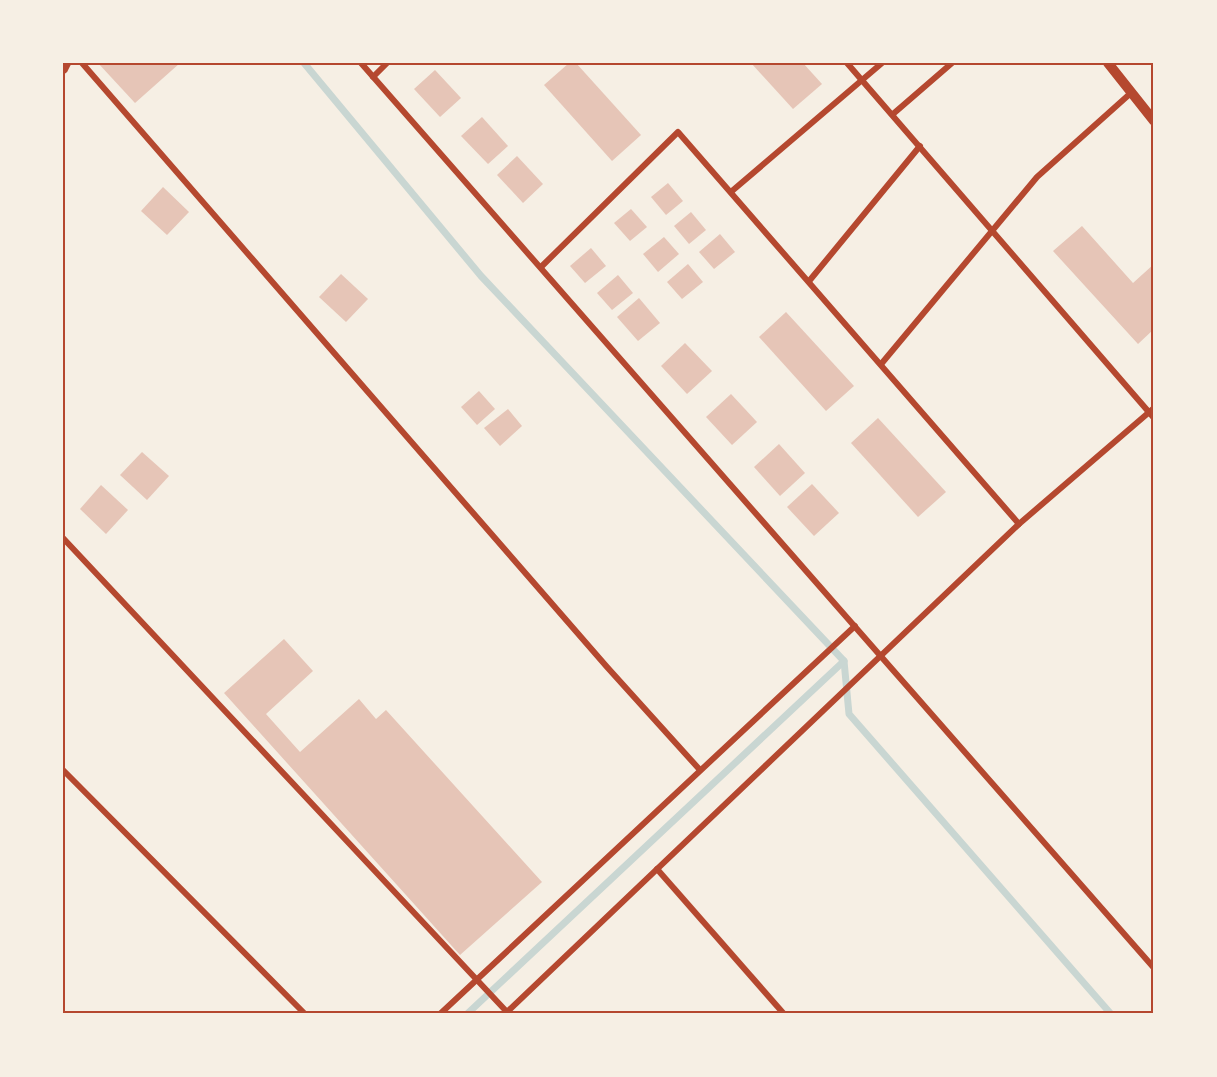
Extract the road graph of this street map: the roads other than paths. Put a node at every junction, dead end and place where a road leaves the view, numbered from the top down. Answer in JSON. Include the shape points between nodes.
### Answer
{"nodes":[{"id":1,"x":66,"y":63,"type":"edge"},
{"id":2,"x":82,"y":63,"type":"edge"},
{"id":3,"x":361,"y":63,"type":"edge"},
{"id":4,"x":387,"y":63,"type":"edge"},
{"id":5,"x":847,"y":63,"type":"edge"},
{"id":6,"x":882,"y":63,"type":"edge"},
{"id":7,"x":952,"y":63,"type":"edge"},
{"id":8,"x":1108,"y":63,"type":"edge"},
{"id":9,"x":63,"y":69,"type":"edge"},
{"id":10,"x":373,"y":77,"type":"junction"},
{"id":11,"x":862,"y":81,"type":"junction"},
{"id":12,"x":1132,"y":92,"type":"junction"},
{"id":13,"x":893,"y":114,"type":"junction"},
{"id":14,"x":1154,"y":121,"type":"edge"},
{"id":15,"x":920,"y":146,"type":"junction"},
{"id":16,"x":732,"y":191,"type":"junction"},
{"id":17,"x":993,"y":230,"type":"junction"},
{"id":18,"x":540,"y":267,"type":"junction"},
{"id":19,"x":810,"y":280,"type":"junction"},
{"id":20,"x":882,"y":363,"type":"junction"},
{"id":21,"x":1152,"y":413,"type":"edge"},
{"id":22,"x":1019,"y":524,"type":"junction"},
{"id":23,"x":63,"y":538,"type":"edge"},
{"id":24,"x":855,"y":626,"type":"junction"},
{"id":25,"x":881,"y":656,"type":"junction"},
{"id":26,"x":63,"y":770,"type":"edge"},
{"id":27,"x":700,"y":770,"type":"junction"},
{"id":28,"x":657,"y":868,"type":"junction"},
{"id":29,"x":1154,"y":968,"type":"edge"},
{"id":30,"x":477,"y":980,"type":"junction"},
{"id":31,"x":506,"y":1013,"type":"edge"},
{"id":32,"x":305,"y":1014,"type":"edge"},
{"id":33,"x":440,"y":1014,"type":"edge"},
{"id":34,"x":784,"y":1014,"type":"edge"}],
"edges":[{"from":1,"to":9,"type":"street"},
{"from":2,"to":27,"type":"street"},
{"from":3,"to":10,"type":"street"},
{"from":4,"to":10,"type":"street"},
{"from":5,"to":11,"type":"street"},
{"from":6,"to":11,"type":"street"},
{"from":7,"to":13,"type":"street"},
{"from":8,"to":12,"type":"street"},
{"from":10,"to":18,"type":"street"},
{"from":11,"to":13,"type":"street"},
{"from":11,"to":16,"type":"street"},
{"from":12,"to":14,"type":"street"},
{"from":12,"to":17,"type":"street","via":[[1037,177]]},
{"from":13,"to":15,"type":"street"},
{"from":15,"to":17,"type":"street"},
{"from":15,"to":19,"type":"street"},
{"from":16,"to":18,"type":"street","via":[[678,132]]},
{"from":16,"to":19,"type":"street"},
{"from":17,"to":20,"type":"street"},
{"from":17,"to":21,"type":"street"},
{"from":18,"to":24,"type":"street"},
{"from":19,"to":20,"type":"street"},
{"from":20,"to":22,"type":"street"},
{"from":21,"to":22,"type":"street"},
{"from":22,"to":25,"type":"street"},
{"from":23,"to":30,"type":"street"},
{"from":24,"to":25,"type":"street"},
{"from":24,"to":27,"type":"street"},
{"from":25,"to":28,"type":"street"},
{"from":25,"to":29,"type":"street"},
{"from":26,"to":32,"type":"street"},
{"from":27,"to":30,"type":"street"},
{"from":28,"to":31,"type":"street"},
{"from":28,"to":34,"type":"street"},
{"from":30,"to":31,"type":"street"},
{"from":30,"to":33,"type":"street"}]}
